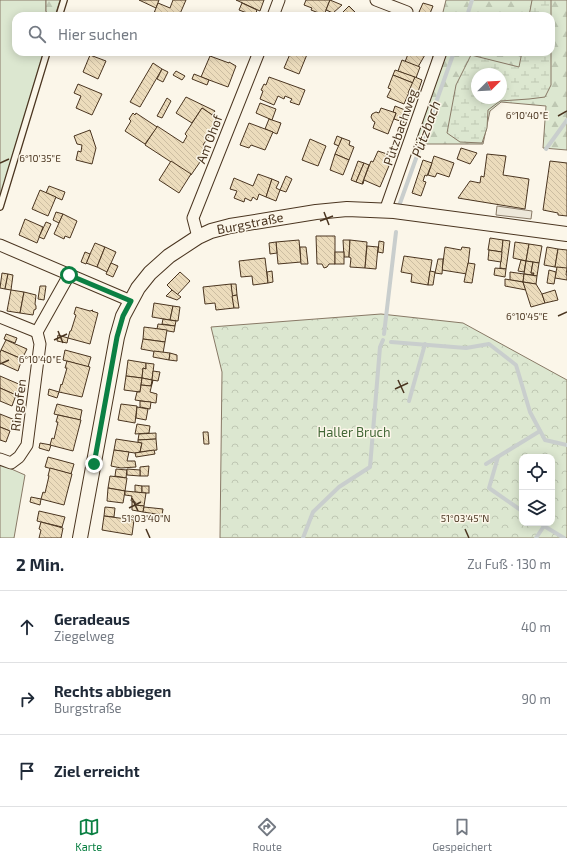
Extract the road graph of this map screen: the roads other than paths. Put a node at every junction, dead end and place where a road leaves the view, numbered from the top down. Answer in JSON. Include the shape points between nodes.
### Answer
{"nodes":[{"id":1,"x":64,"y":0,"type":"edge"},
{"id":2,"x":279,"y":0,"type":"edge"},
{"id":3,"x":376,"y":0,"type":"edge"},
{"id":4,"x":60,"y":12,"type":"edge"},
{"id":5,"x":274,"y":12,"type":"edge"},
{"id":6,"x":407,"y":12,"type":"dead end"},
{"id":7,"x":46,"y":56,"type":"edge"},
{"id":8,"x":256,"y":56,"type":"edge"},
{"id":9,"x":440,"y":56,"type":"edge"},
{"id":10,"x":0,"y":207,"type":"edge"},
{"id":11,"x":385,"y":211,"type":"junction"},
{"id":12,"x":567,"y":234,"type":"edge"},
{"id":13,"x":198,"y":237,"type":"junction"},
{"id":14,"x":0,"y":245,"type":"edge"},
{"id":15,"x":69,"y":275,"type":"junction"},
{"id":16,"x":131,"y":301,"type":"junction"},
{"id":17,"x":0,"y":318,"type":"edge"},
{"id":18,"x":37,"y":332,"type":"junction"},
{"id":19,"x":0,"y":459,"type":"edge"},
{"id":20,"x":80,"y":538,"type":"edge"}],
"edges":[{"from":1,"to":4,"type":"lane"},
{"from":2,"to":5,"type":"street"},
{"from":3,"to":6,"type":"street"},
{"from":7,"to":10,"type":"lane"},
{"from":8,"to":13,"type":"street","name":"Am Ohof","via":[[193,218]]},
{"from":9,"to":11,"type":"street","name":"Pützbachweg"},
{"from":11,"to":12,"type":"street","name":"Burgstraße"},
{"from":11,"to":13,"type":"street","name":"Burgstraße","via":[[348,209],[316,212],[230,226]]},
{"from":13,"to":16,"type":"street","name":"Burgstraße","via":[[169,256],[150,273]]},
{"from":14,"to":15,"type":"street"},
{"from":15,"to":16,"type":"street"},
{"from":15,"to":18,"type":"street"},
{"from":16,"to":20,"type":"street","name":"Burgstraße","via":[[123,316],[117,337]]},
{"from":17,"to":18,"type":"street"},
{"from":18,"to":19,"type":"street","name":"Ringofen","via":[[40,344],[27,445],[20,457],[10,463]]}]}
